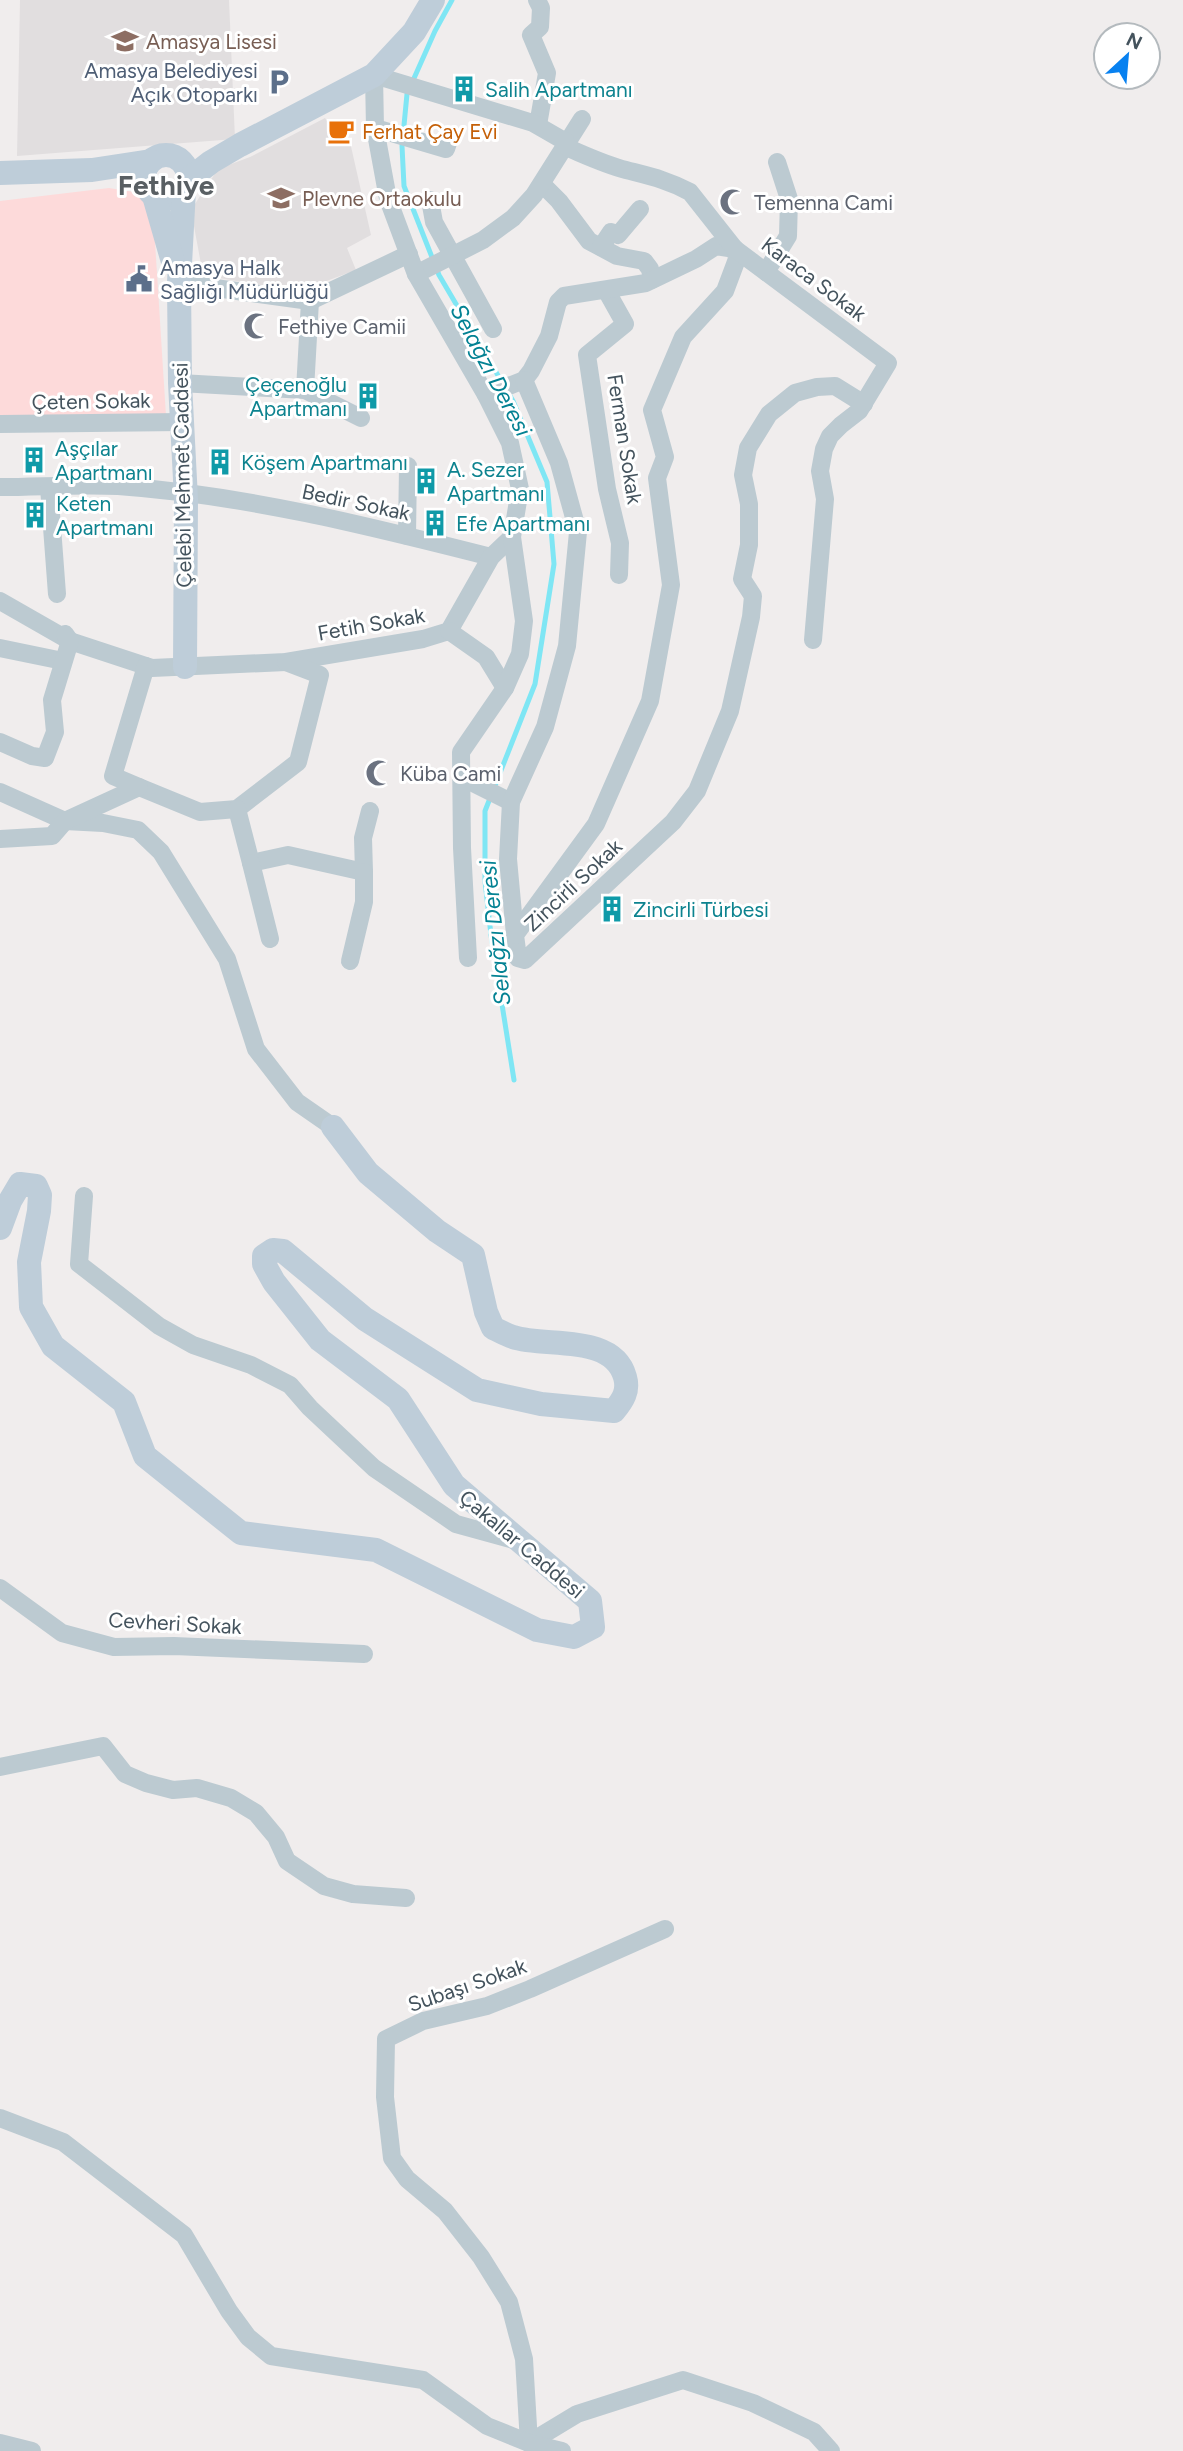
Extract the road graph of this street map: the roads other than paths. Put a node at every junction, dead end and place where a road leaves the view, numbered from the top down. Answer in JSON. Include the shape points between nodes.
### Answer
{"nodes":[{"id":1,"x":433,"y":0,"type":"edge"},
{"id":2,"x":537,"y":0,"type":"edge"},
{"id":3,"x":374,"y":75,"type":"junction"},
{"id":4,"x":582,"y":119,"type":"dead end"},
{"id":5,"x":538,"y":125,"type":"junction"},
{"id":6,"x":375,"y":128,"type":"junction"},
{"id":7,"x":449,"y":140,"type":"dead end"},
{"id":8,"x":566,"y":142,"type":"junction"},
{"id":9,"x":151,"y":161,"type":"junction"},
{"id":10,"x":777,"y":162,"type":"dead end"},
{"id":11,"x":92,"y":170,"type":"junction"},
{"id":12,"x":0,"y":173,"type":"edge"},
{"id":13,"x":184,"y":176,"type":"junction"},
{"id":14,"x":542,"y":184,"type":"junction"},
{"id":15,"x":150,"y":191,"type":"junction"},
{"id":16,"x":430,"y":200,"type":"dead end"},
{"id":17,"x":640,"y":209,"type":"dead end"},
{"id":18,"x":601,"y":247,"type":"junction"},
{"id":19,"x":734,"y":249,"type":"junction"},
{"id":20,"x":409,"y":254,"type":"junction"},
{"id":21,"x":449,"y":256,"type":"junction"},
{"id":22,"x":420,"y":272,"type":"junction"},
{"id":23,"x":766,"y":272,"type":"junction"},
{"id":24,"x":652,"y":280,"type":"junction"},
{"id":25,"x":179,"y":283,"type":"junction"},
{"id":26,"x":606,"y":290,"type":"junction"},
{"id":27,"x":310,"y":301,"type":"junction"},
{"id":28,"x":493,"y":329,"type":"dead end"},
{"id":29,"x":520,"y":381,"type":"junction"},
{"id":30,"x":180,"y":383,"type":"junction"},
{"id":31,"x":305,"y":390,"type":"junction"},
{"id":32,"x":489,"y":394,"type":"junction"},
{"id":33,"x":864,"y":404,"type":"junction"},
{"id":34,"x":361,"y":418,"type":"dead end"},
{"id":35,"x":182,"y":422,"type":"junction"},
{"id":36,"x":0,"y":424,"type":"edge"},
{"id":37,"x":408,"y":466,"type":"dead end"},
{"id":38,"x":49,"y":487,"type":"junction"},
{"id":39,"x":0,"y":488,"type":"edge"},
{"id":40,"x":186,"y":494,"type":"junction"},
{"id":41,"x":407,"y":536,"type":"junction"},
{"id":42,"x":512,"y":537,"type":"junction"},
{"id":43,"x":491,"y":557,"type":"junction"},
{"id":44,"x":619,"y":575,"type":"dead end"},
{"id":45,"x":57,"y":594,"type":"dead end"},
{"id":46,"x":0,"y":601,"type":"edge"},
{"id":47,"x":59,"y":625,"type":"dead end"},
{"id":48,"x":449,"y":631,"type":"junction"},
{"id":49,"x":813,"y":640,"type":"dead end"},
{"id":50,"x":70,"y":641,"type":"junction"},
{"id":51,"x":0,"y":648,"type":"edge"},
{"id":52,"x":63,"y":661,"type":"junction"},
{"id":53,"x":286,"y":662,"type":"junction"},
{"id":54,"x":146,"y":666,"type":"junction"},
{"id":55,"x":185,"y":667,"type":"junction"},
{"id":56,"x":505,"y":688,"type":"junction"},
{"id":57,"x":0,"y":742,"type":"edge"},
{"id":58,"x":461,"y":777,"type":"junction"},
{"id":59,"x":139,"y":787,"type":"junction"},
{"id":60,"x":0,"y":792,"type":"edge"},
{"id":61,"x":511,"y":802,"type":"junction"},
{"id":62,"x":237,"y":810,"type":"junction"},
{"id":63,"x":370,"y":811,"type":"dead end"},
{"id":64,"x":65,"y":821,"type":"junction"},
{"id":65,"x":0,"y":839,"type":"edge"},
{"id":66,"x":251,"y":863,"type":"junction"},
{"id":67,"x":364,"y":872,"type":"junction"},
{"id":68,"x":515,"y":935,"type":"junction"},
{"id":69,"x":270,"y":939,"type":"dead end"},
{"id":70,"x":468,"y":958,"type":"dead end"},
{"id":71,"x":350,"y":961,"type":"dead end"},
{"id":72,"x":333,"y":1127,"type":"joint"},
{"id":73,"x":84,"y":1196,"type":"dead end"},
{"id":74,"x":0,"y":1228,"type":"edge"},
{"id":75,"x":521,"y":1542,"type":"junction"},
{"id":76,"x":0,"y":1588,"type":"edge"},
{"id":77,"x":364,"y":1654,"type":"dead end"},
{"id":78,"x":0,"y":1767,"type":"edge"},
{"id":79,"x":406,"y":1898,"type":"dead end"},
{"id":80,"x":665,"y":1929,"type":"dead end"},
{"id":81,"x":0,"y":2118,"type":"edge"},
{"id":82,"x":0,"y":2443,"type":"edge"},
{"id":83,"x":529,"y":2443,"type":"junction"},
{"id":84,"x":32,"y":2451,"type":"edge"},
{"id":85,"x":562,"y":2451,"type":"edge"},
{"id":86,"x":831,"y":2451,"type":"edge"}],
"edges":[{"from":1,"to":3,"type":"street","via":[[414,32]]},
{"from":2,"to":5,"type":"street","via":[[540,27],[531,35],[547,73]]},
{"from":3,"to":5,"type":"street","name":"Karaca Sokak"},
{"from":3,"to":6,"type":"street"},
{"from":3,"to":13,"type":"street"},
{"from":4,"to":8,"type":"street"},
{"from":5,"to":8,"type":"street","name":"Karaca Sokak"},
{"from":6,"to":7,"type":"street","via":[[446,149]]},
{"from":6,"to":20,"type":"street","via":[[388,199]]},
{"from":8,"to":14,"type":"street"},
{"from":8,"to":19,"type":"street","name":"Karaca Sokak","via":[[568,148],[690,192]]},
{"from":9,"to":11,"type":"street"},
{"from":9,"to":13,"type":"street","via":[[167,155]]},
{"from":9,"to":15,"type":"street","via":[[145,171]]},
{"from":10,"to":23,"type":"street","via":[[789,200],[788,236]]},
{"from":11,"to":12,"type":"street"},
{"from":11,"to":15,"type":"street","via":[[130,179]]},
{"from":13,"to":15,"type":"street","via":[[175,197],[168,199]]},
{"from":13,"to":25,"type":"street","name":"Çelebi Mehmet Caddesi"},
{"from":14,"to":18,"type":"street","via":[[584,236]]},
{"from":14,"to":21,"type":"street","via":[[513,218],[483,240]]},
{"from":15,"to":25,"type":"street","name":"Çelebi Mehmet Caddesi"},
{"from":16,"to":21,"type":"street"},
{"from":17,"to":18,"type":"street","via":[[618,235],[611,232]]},
{"from":18,"to":24,"type":"street","via":[[617,256],[644,261]]},
{"from":19,"to":23,"type":"street","name":"Karaca Sokak"},
{"from":19,"to":24,"type":"street","via":[[716,246]]},
{"from":19,"to":68,"type":"street","name":"Zincirli Sokak","via":[[737,258],[725,291],[683,337],[652,410],[665,457],[657,478],[671,585],[650,701],[596,824]]},
{"from":20,"to":22,"type":"street"},
{"from":20,"to":27,"type":"street"},
{"from":21,"to":22,"type":"street"},
{"from":21,"to":28,"type":"street"},
{"from":22,"to":32,"type":"street"},
{"from":23,"to":33,"type":"street","name":"Karaca Sokak","via":[[888,363]]},
{"from":24,"to":26,"type":"street"},
{"from":25,"to":27,"type":"street"},
{"from":25,"to":30,"type":"street","name":"Çelebi Mehmet Caddesi"},
{"from":26,"to":29,"type":"street","via":[[564,296],[558,302],[549,336]]},
{"from":26,"to":44,"type":"street","name":"Ferman Sokak","via":[[625,324],[587,355],[620,543]]},
{"from":27,"to":31,"type":"street"},
{"from":29,"to":32,"type":"street"},
{"from":29,"to":61,"type":"street","via":[[559,463],[578,532],[567,646],[545,727]]},
{"from":30,"to":31,"type":"street"},
{"from":30,"to":35,"type":"street","name":"Çelebi Mehmet Caddesi"},
{"from":31,"to":34,"type":"street"},
{"from":32,"to":42,"type":"street","via":[[510,443],[520,489]]},
{"from":33,"to":49,"type":"street","name":"Karaca Sokak","via":[[836,430],[824,449],[820,471],[825,499]]},
{"from":33,"to":68,"type":"street","name":"Zincirli Sokak","via":[[835,386],[817,387],[795,393],[768,414],[748,448],[743,475],[749,504],[749,545],[742,579],[753,596],[751,617],[730,711],[697,791],[673,822],[525,960],[518,958]]},
{"from":35,"to":36,"type":"street","name":"Çeten Sokak"},
{"from":35,"to":40,"type":"street","name":"Çelebi Mehmet Caddesi"},
{"from":37,"to":41,"type":"street"},
{"from":38,"to":39,"type":"street","name":"Bedir Sokak"},
{"from":38,"to":40,"type":"street","name":"Bedir Sokak","via":[[116,486]]},
{"from":38,"to":45,"type":"street"},
{"from":40,"to":41,"type":"street","name":"Bedir Sokak","via":[[331,517]]},
{"from":40,"to":55,"type":"street","name":"Çelebi Mehmet Caddesi"},
{"from":41,"to":43,"type":"street","name":"Bedir Sokak"},
{"from":42,"to":43,"type":"street","name":"Fetih Sokak"},
{"from":42,"to":56,"type":"street","via":[[524,621],[520,653]]},
{"from":43,"to":48,"type":"street","name":"Fetih Sokak"},
{"from":46,"to":50,"type":"street","name":"Fetih Sokak"},
{"from":47,"to":50,"type":"street"},
{"from":48,"to":53,"type":"street","name":"Fetih Sokak"},
{"from":48,"to":56,"type":"street","via":[[486,657]]},
{"from":50,"to":52,"type":"street"},
{"from":50,"to":54,"type":"street","name":"Fetih Sokak"},
{"from":51,"to":52,"type":"street"},
{"from":52,"to":57,"type":"street","via":[[52,700],[55,732],[45,758]]},
{"from":53,"to":55,"type":"street","name":"Fetih Sokak"},
{"from":53,"to":62,"type":"street","via":[[320,675],[298,762]]},
{"from":54,"to":55,"type":"street","name":"Fetih Sokak"},
{"from":54,"to":59,"type":"street","via":[[113,776]]},
{"from":56,"to":58,"type":"street","via":[[461,752]]},
{"from":58,"to":61,"type":"street"},
{"from":58,"to":70,"type":"street"},
{"from":59,"to":62,"type":"street","via":[[200,811]]},
{"from":59,"to":64,"type":"street"},
{"from":60,"to":64,"type":"street"},
{"from":61,"to":68,"type":"street","via":[[508,859]]},
{"from":62,"to":66,"type":"street"},
{"from":63,"to":67,"type":"street","via":[[363,838]]},
{"from":64,"to":65,"type":"street","via":[[52,836]]},
{"from":64,"to":72,"type":"street","via":[[138,830],[161,852],[227,959],[256,1049],[297,1102]]},
{"from":66,"to":67,"type":"street","via":[[288,855]]},
{"from":66,"to":69,"type":"street"},
{"from":67,"to":71,"type":"street","via":[[364,902]]},
{"from":72,"to":75,"type":"street","name":"Çakallar Caddesi","via":[[368,1173],[473,1255],[494,1328],[514,1338],[603,1350],[622,1367],[625,1399],[614,1411],[541,1404],[477,1390],[365,1319],[283,1251],[273,1250],[264,1256],[274,1282],[320,1340],[398,1399],[454,1485]]},
{"from":73,"to":75,"type":"street","via":[[79,1265],[159,1326],[290,1385],[374,1468],[456,1524]]},
{"from":74,"to":75,"type":"street","name":"Çakallar Caddesi","via":[[20,1184],[36,1186],[40,1195],[29,1262],[31,1307],[53,1346],[124,1402],[145,1456],[241,1533],[376,1550],[537,1630],[575,1637],[593,1628],[590,1601]]},
{"from":76,"to":77,"type":"street","name":"Cevheri Sokak","via":[[62,1633],[114,1647]]},
{"from":78,"to":79,"type":"street","via":[[103,1746],[125,1774],[136,1779],[173,1790],[197,1788],[231,1798],[257,1813],[287,1861],[324,1886],[353,1894]]},
{"from":80,"to":83,"type":"street","name":"Subaşı Sokak","via":[[530,1989],[486,2006],[423,2021],[386,2039],[385,2097],[392,2158],[407,2179],[445,2211],[481,2256],[509,2302],[524,2359]]},
{"from":81,"to":83,"type":"street","via":[[63,2142],[184,2235],[229,2311],[248,2337],[271,2356],[423,2380],[487,2426]]},
{"from":82,"to":84,"type":"street"},
{"from":83,"to":85,"type":"street"},
{"from":83,"to":86,"type":"street","via":[[577,2414],[683,2380],[753,2403],[814,2432]]}]}
